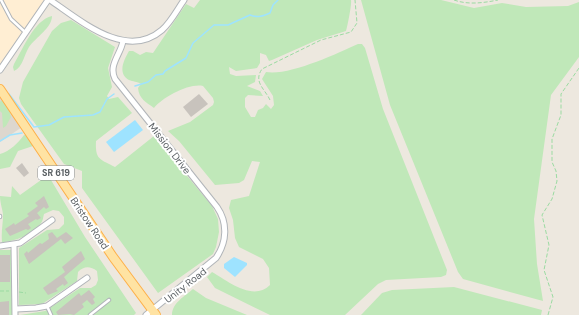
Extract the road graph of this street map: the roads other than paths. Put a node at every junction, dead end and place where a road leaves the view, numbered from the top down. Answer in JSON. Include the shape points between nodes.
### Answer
{"nodes":[{"id":1,"x":1,"y":0,"type":"edge"},
{"id":2,"x":49,"y":0,"type":"edge"},
{"id":3,"x":184,"y":0,"type":"edge"},
{"id":4,"x":26,"y":32,"type":"junction"},
{"id":5,"x":123,"y":41,"type":"junction"},
{"id":6,"x":0,"y":70,"type":"edge"},
{"id":7,"x":0,"y":88,"type":"edge"},
{"id":8,"x":52,"y":220,"type":"dead end"},
{"id":9,"x":14,"y":245,"type":"junction"},
{"id":10,"x":0,"y":246,"type":"edge"},
{"id":11,"x":216,"y":258,"type":"joint"},
{"id":12,"x":87,"y":278,"type":"dead end"},
{"id":13,"x":109,"y":300,"type":"dead end"},
{"id":14,"x":47,"y":306,"type":"junction"},
{"id":15,"x":16,"y":312,"type":"edge"},
{"id":16,"x":151,"y":313,"type":"edge"},
{"id":17,"x":51,"y":315,"type":"edge"},
{"id":18,"x":90,"y":315,"type":"edge"}],
"edges":[{"from":1,"to":4,"type":"lane","via":[[11,19]]},
{"from":2,"to":4,"type":"street"},
{"from":2,"to":5,"type":"street","via":[[103,34],[114,40]]},
{"from":3,"to":5,"type":"street","via":[[167,24],[156,34]]},
{"from":4,"to":6,"type":"street"},
{"from":5,"to":11,"type":"street","name":"Mission Drive","via":[[112,74],[221,213],[225,238]]},
{"from":7,"to":16,"type":"main road","name":"Bristow Road","number":"SR 619"},
{"from":8,"to":9,"type":"street","via":[[26,240]]},
{"from":9,"to":10,"type":"street"},
{"from":9,"to":15,"type":"street"},
{"from":11,"to":16,"type":"street","name":"Unity Road"},
{"from":12,"to":14,"type":"street"},
{"from":13,"to":18,"type":"lane"},
{"from":14,"to":15,"type":"street"},
{"from":14,"to":17,"type":"lane"}]}
